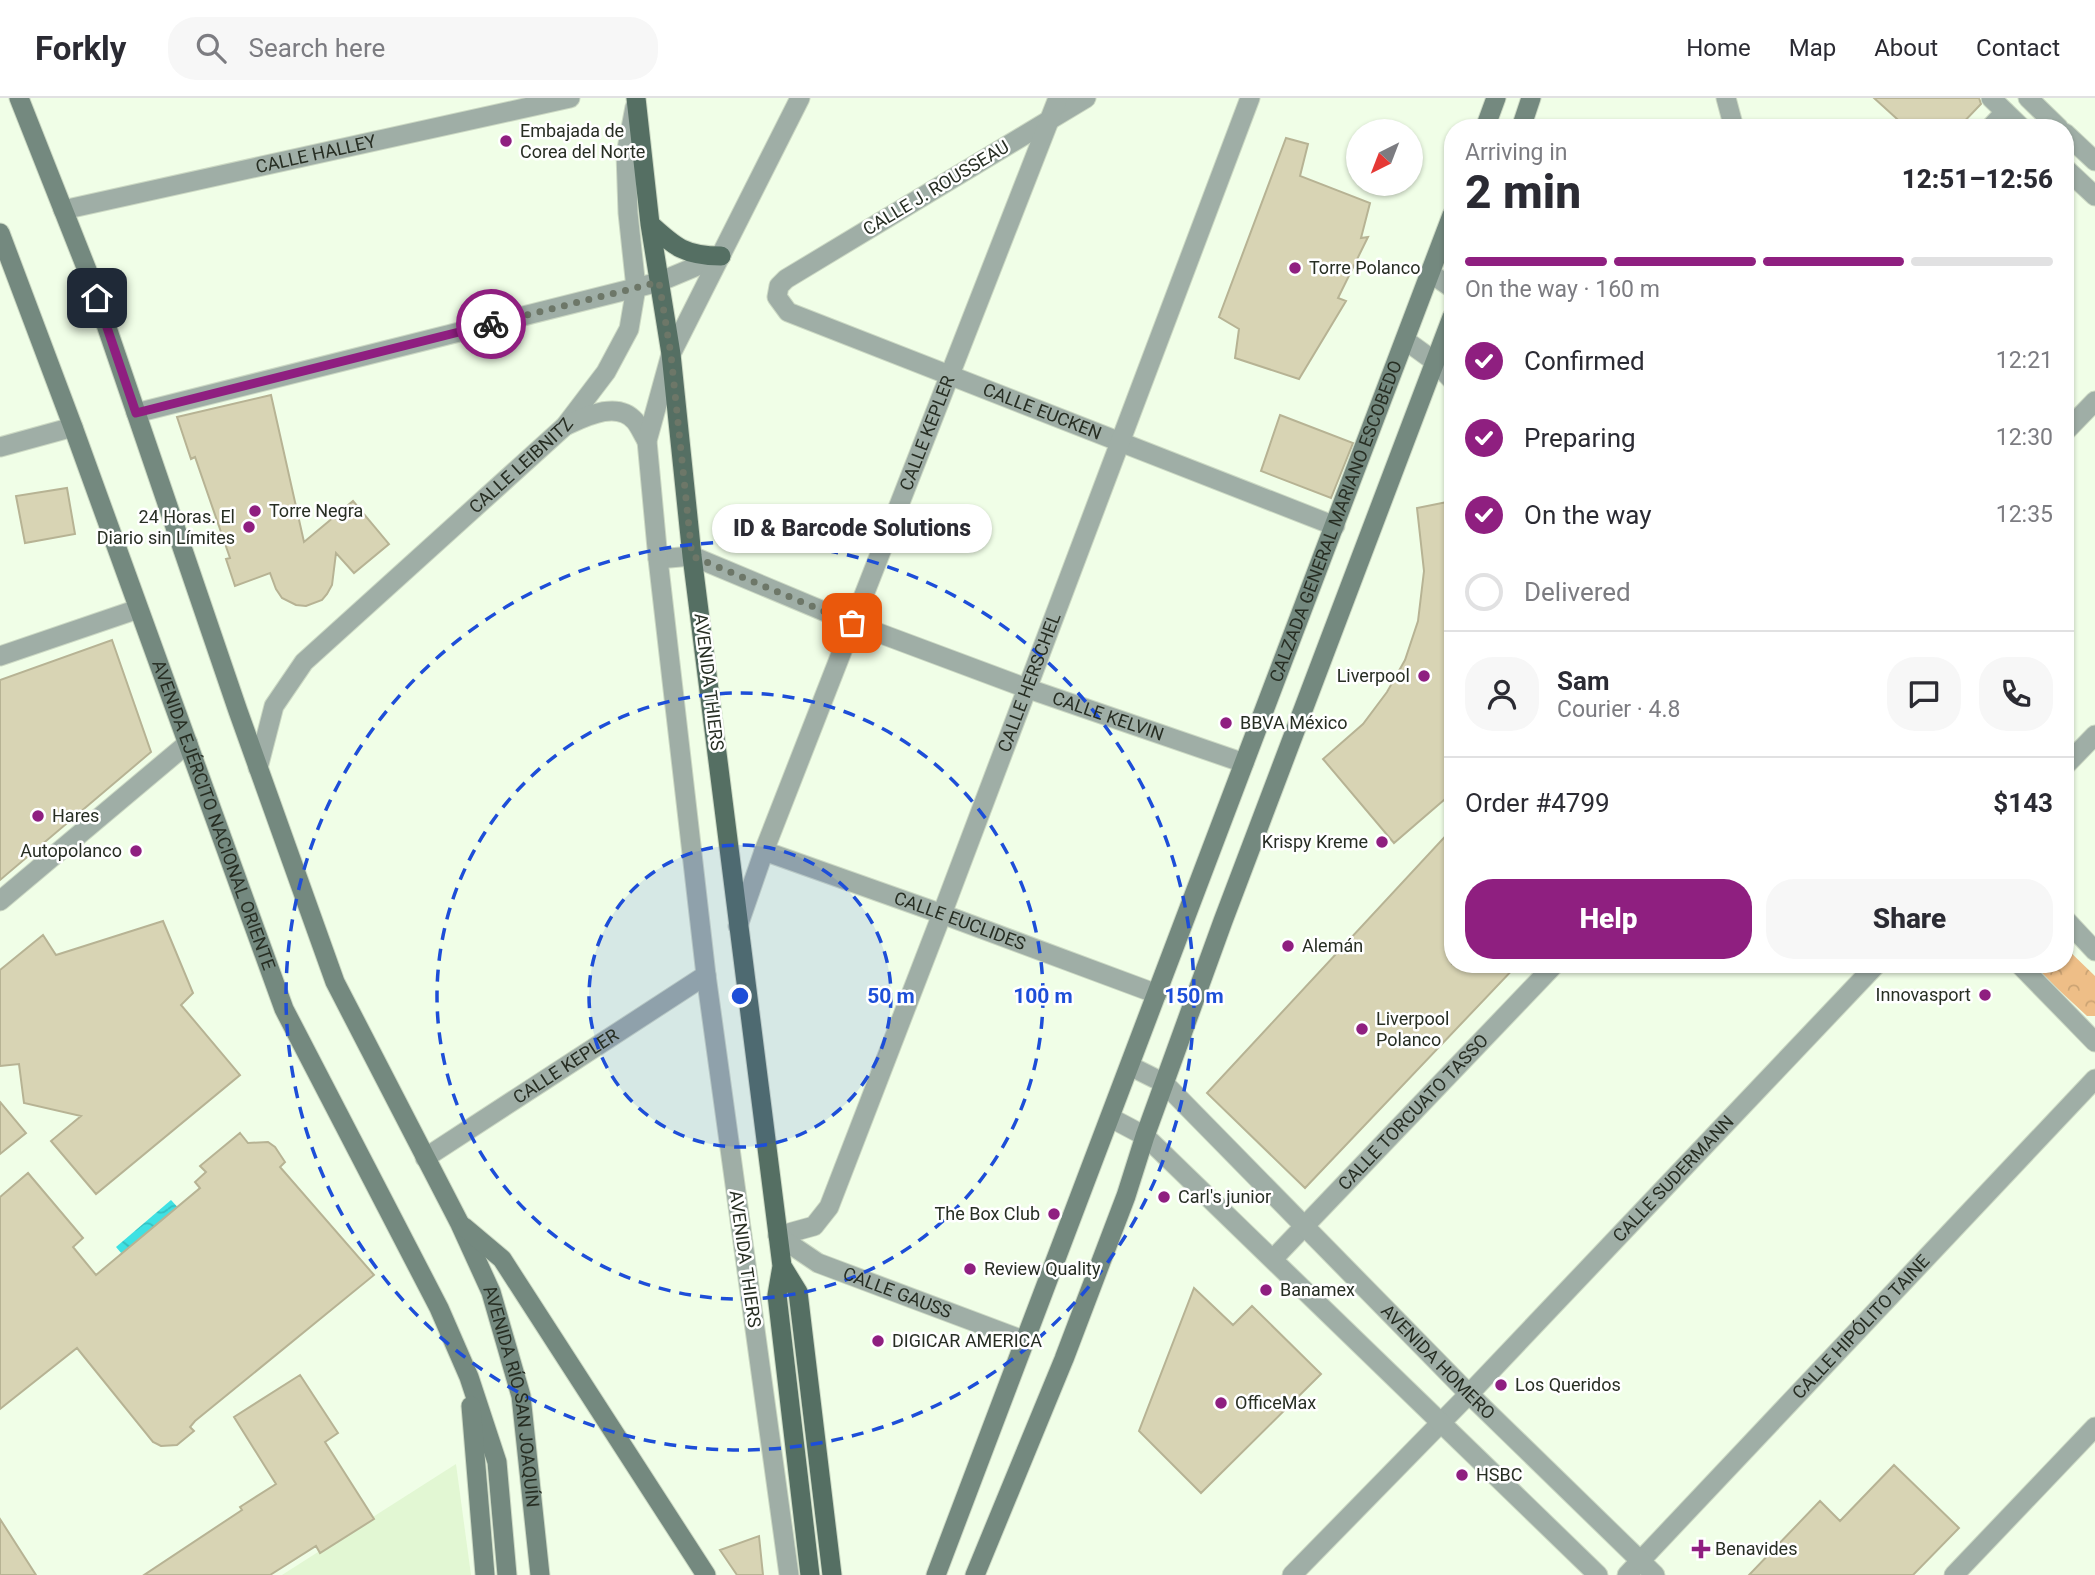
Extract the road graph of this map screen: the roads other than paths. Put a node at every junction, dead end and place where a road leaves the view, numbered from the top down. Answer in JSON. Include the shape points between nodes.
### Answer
{"nodes":[{"id":1,"x":19,"y":98,"type":"edge"},
{"id":2,"x":570,"y":98,"type":"edge"},
{"id":3,"x":636,"y":98,"type":"edge"},
{"id":4,"x":800,"y":98,"type":"edge"},
{"id":5,"x":1058,"y":98,"type":"edge"},
{"id":6,"x":1086,"y":98,"type":"edge"},
{"id":7,"x":1250,"y":98,"type":"edge"},
{"id":8,"x":1496,"y":98,"type":"edge"},
{"id":9,"x":1531,"y":98,"type":"edge"},
{"id":10,"x":1726,"y":98,"type":"edge"},
{"id":11,"x":1990,"y":98,"type":"edge"},
{"id":12,"x":2028,"y":98,"type":"edge"},
{"id":13,"x":2005,"y":112,"type":"junction"},
{"id":14,"x":1488,"y":119,"type":"edge"},
{"id":15,"x":1524,"y":119,"type":"edge"},
{"id":16,"x":1732,"y":119,"type":"edge"},
{"id":17,"x":1998,"y":119,"type":"edge"},
{"id":18,"x":2012,"y":119,"type":"edge"},
{"id":19,"x":2050,"y":119,"type":"edge"},
{"id":20,"x":1048,"y":121,"type":"junction"},
{"id":21,"x":2074,"y":141,"type":"edge"},
{"id":22,"x":2095,"y":161,"type":"edge"},
{"id":23,"x":2074,"y":176,"type":"edge"},
{"id":24,"x":2095,"y":196,"type":"edge"},
{"id":25,"x":63,"y":210,"type":"junction"},
{"id":26,"x":650,"y":224,"type":"junction"},
{"id":27,"x":1444,"y":236,"type":"edge"},
{"id":28,"x":1,"y":237,"type":"edge"},
{"id":29,"x":721,"y":256,"type":"junction"},
{"id":30,"x":1430,"y":273,"type":"junction"},
{"id":31,"x":786,"y":279,"type":"joint"},
{"id":32,"x":659,"y":282,"type":"junction"},
{"id":33,"x":1444,"y":283,"type":"edge"},
{"id":34,"x":636,"y":288,"type":"junction"},
{"id":35,"x":1444,"y":337,"type":"edge"},
{"id":36,"x":1405,"y":340,"type":"junction"},
{"id":37,"x":671,"y":355,"type":"junction"},
{"id":38,"x":1434,"y":361,"type":"junction"},
{"id":39,"x":1444,"y":372,"type":"edge"},
{"id":40,"x":948,"y":375,"type":"junction"},
{"id":41,"x":2095,"y":401,"type":"edge"},
{"id":42,"x":136,"y":413,"type":"junction"},
{"id":43,"x":2074,"y":423,"type":"edge"},
{"id":44,"x":565,"y":426,"type":"junction"},
{"id":45,"x":73,"y":427,"type":"junction"},
{"id":46,"x":647,"y":441,"type":"junction"},
{"id":47,"x":1120,"y":443,"type":"junction"},
{"id":48,"x":0,"y":447,"type":"edge"},
{"id":49,"x":1335,"y":526,"type":"junction"},
{"id":50,"x":692,"y":556,"type":"junction"},
{"id":51,"x":659,"y":559,"type":"junction"},
{"id":52,"x":138,"y":609,"type":"junction"},
{"id":53,"x":852,"y":623,"type":"junction"},
{"id":54,"x":0,"y":656,"type":"edge"},
{"id":55,"x":1026,"y":688,"type":"junction"},
{"id":56,"x":2095,"y":735,"type":"edge"},
{"id":57,"x":188,"y":743,"type":"junction"},
{"id":58,"x":2074,"y":757,"type":"edge"},
{"id":59,"x":1244,"y":763,"type":"junction"},
{"id":60,"x":258,"y":768,"type":"junction"},
{"id":61,"x":764,"y":851,"type":"junction"},
{"id":62,"x":0,"y":901,"type":"edge"},
{"id":63,"x":942,"y":914,"type":"junction"},
{"id":64,"x":738,"y":926,"type":"junction"},
{"id":65,"x":2074,"y":928,"type":"edge"},
{"id":66,"x":2095,"y":950,"type":"edge"},
{"id":67,"x":1546,"y":973,"type":"edge"},
{"id":68,"x":1868,"y":973,"type":"edge"},
{"id":69,"x":2029,"y":973,"type":"edge"},
{"id":70,"x":706,"y":975,"type":"junction"},
{"id":71,"x":1157,"y":994,"type":"junction"},
{"id":72,"x":2095,"y":1042,"type":"edge"},
{"id":73,"x":1130,"y":1066,"type":"junction"},
{"id":74,"x":2095,"y":1079,"type":"edge"},
{"id":75,"x":1164,"y":1083,"type":"junction"},
{"id":76,"x":1111,"y":1118,"type":"junction"},
{"id":77,"x":1145,"y":1136,"type":"junction"},
{"id":78,"x":425,"y":1158,"type":"junction"},
{"id":79,"x":460,"y":1224,"type":"junction"},
{"id":80,"x":1305,"y":1225,"type":"junction"},
{"id":81,"x":778,"y":1236,"type":"junction"},
{"id":82,"x":1273,"y":1259,"type":"junction"},
{"id":83,"x":782,"y":1266,"type":"junction"},
{"id":84,"x":1023,"y":1340,"type":"junction"},
{"id":85,"x":469,"y":1377,"type":"junction"},
{"id":86,"x":1469,"y":1394,"type":"junction"},
{"id":87,"x":1441,"y":1422,"type":"junction"},
{"id":88,"x":2095,"y":1427,"type":"edge"},
{"id":89,"x":1641,"y":1571,"type":"edge"},
{"id":90,"x":485,"y":1575,"type":"edge"},
{"id":91,"x":507,"y":1575,"type":"edge"},
{"id":92,"x":540,"y":1575,"type":"edge"},
{"id":93,"x":706,"y":1575,"type":"edge"},
{"id":94,"x":789,"y":1575,"type":"edge"},
{"id":95,"x":810,"y":1575,"type":"edge"},
{"id":96,"x":832,"y":1575,"type":"edge"},
{"id":97,"x":936,"y":1575,"type":"edge"},
{"id":98,"x":975,"y":1575,"type":"edge"},
{"id":99,"x":1292,"y":1575,"type":"edge"},
{"id":100,"x":1598,"y":1575,"type":"edge"},
{"id":101,"x":1954,"y":1575,"type":"edge"}],
"edges":[{"from":1,"to":25,"type":"main road"},
{"from":2,"to":25,"type":"street","name":"CALLE HALLEY"},
{"from":3,"to":26,"type":"main road","name":"AVENIDA THIERS"},
{"from":3,"to":34,"type":"street","name":"CALLE LEIBNITZ","via":[[626,154]]},
{"from":4,"to":29,"type":"street"},
{"from":5,"to":20,"type":"street","name":"CALLE KEPLER"},
{"from":6,"to":20,"type":"street","name":"CALLE J. ROUSSEAU"},
{"from":7,"to":47,"type":"street","name":"CALLE HERSCHEL"},
{"from":8,"to":14,"type":"main road"},
{"from":9,"to":15,"type":"main road"},
{"from":10,"to":16,"type":"street"},
{"from":11,"to":13,"type":"street"},
{"from":12,"to":19,"type":"street"},
{"from":13,"to":17,"type":"street"},
{"from":13,"to":18,"type":"street"},
{"from":20,"to":31,"type":"street","name":"CALLE J. ROUSSEAU"},
{"from":20,"to":40,"type":"street","name":"CALLE KEPLER"},
{"from":21,"to":22,"type":"street"},
{"from":23,"to":24,"type":"street"},
{"from":25,"to":42,"type":"main road"},
{"from":26,"to":29,"type":"main road","via":[[685,252]]},
{"from":26,"to":32,"type":"main road","name":"AVENIDA THIERS"},
{"from":27,"to":30,"type":"main road","name":"CALZADA GENERAL MARIANO ESCOBEDO"},
{"from":28,"to":45,"type":"main road","name":"AVENIDA EJÉRCITO NACIONAL ORIENTE"},
{"from":29,"to":32,"type":"street"},
{"from":29,"to":37,"type":"street"},
{"from":30,"to":33,"type":"street"},
{"from":30,"to":36,"type":"main road","name":"CALZADA GENERAL MARIANO ESCOBEDO"},
{"from":31,"to":40,"type":"street","name":"CALLE EUCKEN","via":[[776,297],[788,312]]},
{"from":32,"to":34,"type":"street"},
{"from":32,"to":37,"type":"main road","name":"AVENIDA THIERS"},
{"from":34,"to":42,"type":"street"},
{"from":34,"to":44,"type":"street","name":"CALLE LEIBNITZ","via":[[629,329],[606,372]]},
{"from":35,"to":38,"type":"main road","name":"CALZADA GENERAL MARIANO ESCOBEDO"},
{"from":36,"to":38,"type":"street"},
{"from":36,"to":49,"type":"main road","name":"CALZADA GENERAL MARIANO ESCOBEDO"},
{"from":37,"to":46,"type":"street"},
{"from":37,"to":50,"type":"main road","name":"AVENIDA THIERS"},
{"from":38,"to":39,"type":"street"},
{"from":38,"to":75,"type":"main road","name":"CALZADA GENERAL MARIANO ESCOBEDO"},
{"from":40,"to":47,"type":"street","name":"CALLE EUCKEN"},
{"from":40,"to":53,"type":"street","name":"CALLE KEPLER"},
{"from":41,"to":43,"type":"street"},
{"from":42,"to":60,"type":"main road"},
{"from":44,"to":46,"type":"street","via":[[595,412],[616,411],[635,421]]},
{"from":44,"to":60,"type":"street","name":"CALLE LEIBNITZ","via":[[304,662],[274,706]]},
{"from":45,"to":48,"type":"street"},
{"from":45,"to":52,"type":"main road","name":"AVENIDA EJÉRCITO NACIONAL ORIENTE"},
{"from":46,"to":51,"type":"street","name":"AVENIDA THIERS"},
{"from":47,"to":49,"type":"street","name":"CALLE EUCKEN"},
{"from":47,"to":55,"type":"street","name":"CALLE HERSCHEL"},
{"from":49,"to":59,"type":"main road","name":"CALZADA GENERAL MARIANO ESCOBEDO"},
{"from":50,"to":51,"type":"street","name":"CALLE KELVIN"},
{"from":50,"to":53,"type":"street","name":"CALLE KELVIN"},
{"from":50,"to":64,"type":"main road","name":"AVENIDA THIERS"},
{"from":51,"to":70,"type":"street","name":"AVENIDA THIERS"},
{"from":52,"to":54,"type":"street"},
{"from":52,"to":57,"type":"main road","name":"AVENIDA EJÉRCITO NACIONAL ORIENTE"},
{"from":53,"to":55,"type":"street","name":"CALLE KELVIN"},
{"from":53,"to":61,"type":"street","name":"CALLE KEPLER"},
{"from":55,"to":59,"type":"street","name":"CALLE KELVIN"},
{"from":55,"to":63,"type":"street","name":"CALLE HERSCHEL"},
{"from":56,"to":58,"type":"street"},
{"from":57,"to":62,"type":"street"},
{"from":57,"to":85,"type":"main road","name":"AVENIDA EJÉRCITO NACIONAL ORIENTE","via":[[284,1009],[439,1308]]},
{"from":59,"to":71,"type":"main road","name":"CALZADA GENERAL MARIANO ESCOBEDO"},
{"from":60,"to":78,"type":"main road","via":[[335,982]]},
{"from":61,"to":63,"type":"street","name":"CALLE EUCLIDES"},
{"from":61,"to":64,"type":"street","name":"CALLE KEPLER"},
{"from":63,"to":71,"type":"street","name":"CALLE EUCLIDES"},
{"from":63,"to":81,"type":"street","name":"CALLE HERSCHEL","via":[[829,1208],[814,1226]]},
{"from":64,"to":81,"type":"main road","name":"AVENIDA THIERS"},
{"from":65,"to":66,"type":"street"},
{"from":67,"to":80,"type":"street","name":"CALLE TORCUATO TASSO"},
{"from":68,"to":86,"type":"street","name":"CALLE SUDERMANN"},
{"from":69,"to":72,"type":"street"},
{"from":70,"to":78,"type":"street","name":"CALLE KEPLER"},
{"from":70,"to":94,"type":"street","name":"AVENIDA THIERS"},
{"from":71,"to":73,"type":"main road","name":"CALZADA GENERAL MARIANO ESCOBEDO"},
{"from":73,"to":75,"type":"street","name":"AVENIDA HOMERO"},
{"from":73,"to":76,"type":"main road","name":"CALZADA GENERAL MARIANO ESCOBEDO"},
{"from":74,"to":89,"type":"street","name":"CALLE HIPÓLITO TAINE"},
{"from":75,"to":77,"type":"main road","name":"CALZADA GENERAL MARIANO ESCOBEDO"},
{"from":75,"to":80,"type":"street","name":"AVENIDA HOMERO"},
{"from":76,"to":77,"type":"street"},
{"from":76,"to":84,"type":"main road","name":"CALZADA GENERAL MARIANO ESCOBEDO"},
{"from":77,"to":82,"type":"street"},
{"from":77,"to":98,"type":"main road","name":"CALZADA GENERAL MARIANO ESCOBEDO","via":[[1069,1346]]},
{"from":78,"to":79,"type":"main road"},
{"from":79,"to":92,"type":"main road","name":"AVENIDA RÍO SAN JOAQUÍN","via":[[491,1292],[521,1396]]},
{"from":79,"to":93,"type":"main road","via":[[502,1259]]},
{"from":80,"to":82,"type":"street","name":"CALLE TORCUATO TASSO"},
{"from":80,"to":86,"type":"street","name":"AVENIDA HOMERO"},
{"from":81,"to":83,"type":"main road","name":"AVENIDA THIERS"},
{"from":81,"to":84,"type":"street","name":"CALLE GAUSS","via":[[818,1263]]},
{"from":82,"to":87,"type":"street"},
{"from":83,"to":95,"type":"main road","via":[[777,1295]]},
{"from":83,"to":96,"type":"main road","via":[[798,1292]]},
{"from":84,"to":97,"type":"main road","name":"CALZADA GENERAL MARIANO ESCOBEDO"},
{"from":85,"to":90,"type":"main road"},
{"from":85,"to":91,"type":"main road","name":"AVENIDA RÍO SAN JOAQUÍN","via":[[497,1462]]},
{"from":86,"to":87,"type":"street","name":"CALLE SUDERMANN"},
{"from":86,"to":89,"type":"street","name":"AVENIDA HOMERO"},
{"from":87,"to":99,"type":"street"},
{"from":87,"to":100,"type":"street"},
{"from":88,"to":101,"type":"street"}]}
